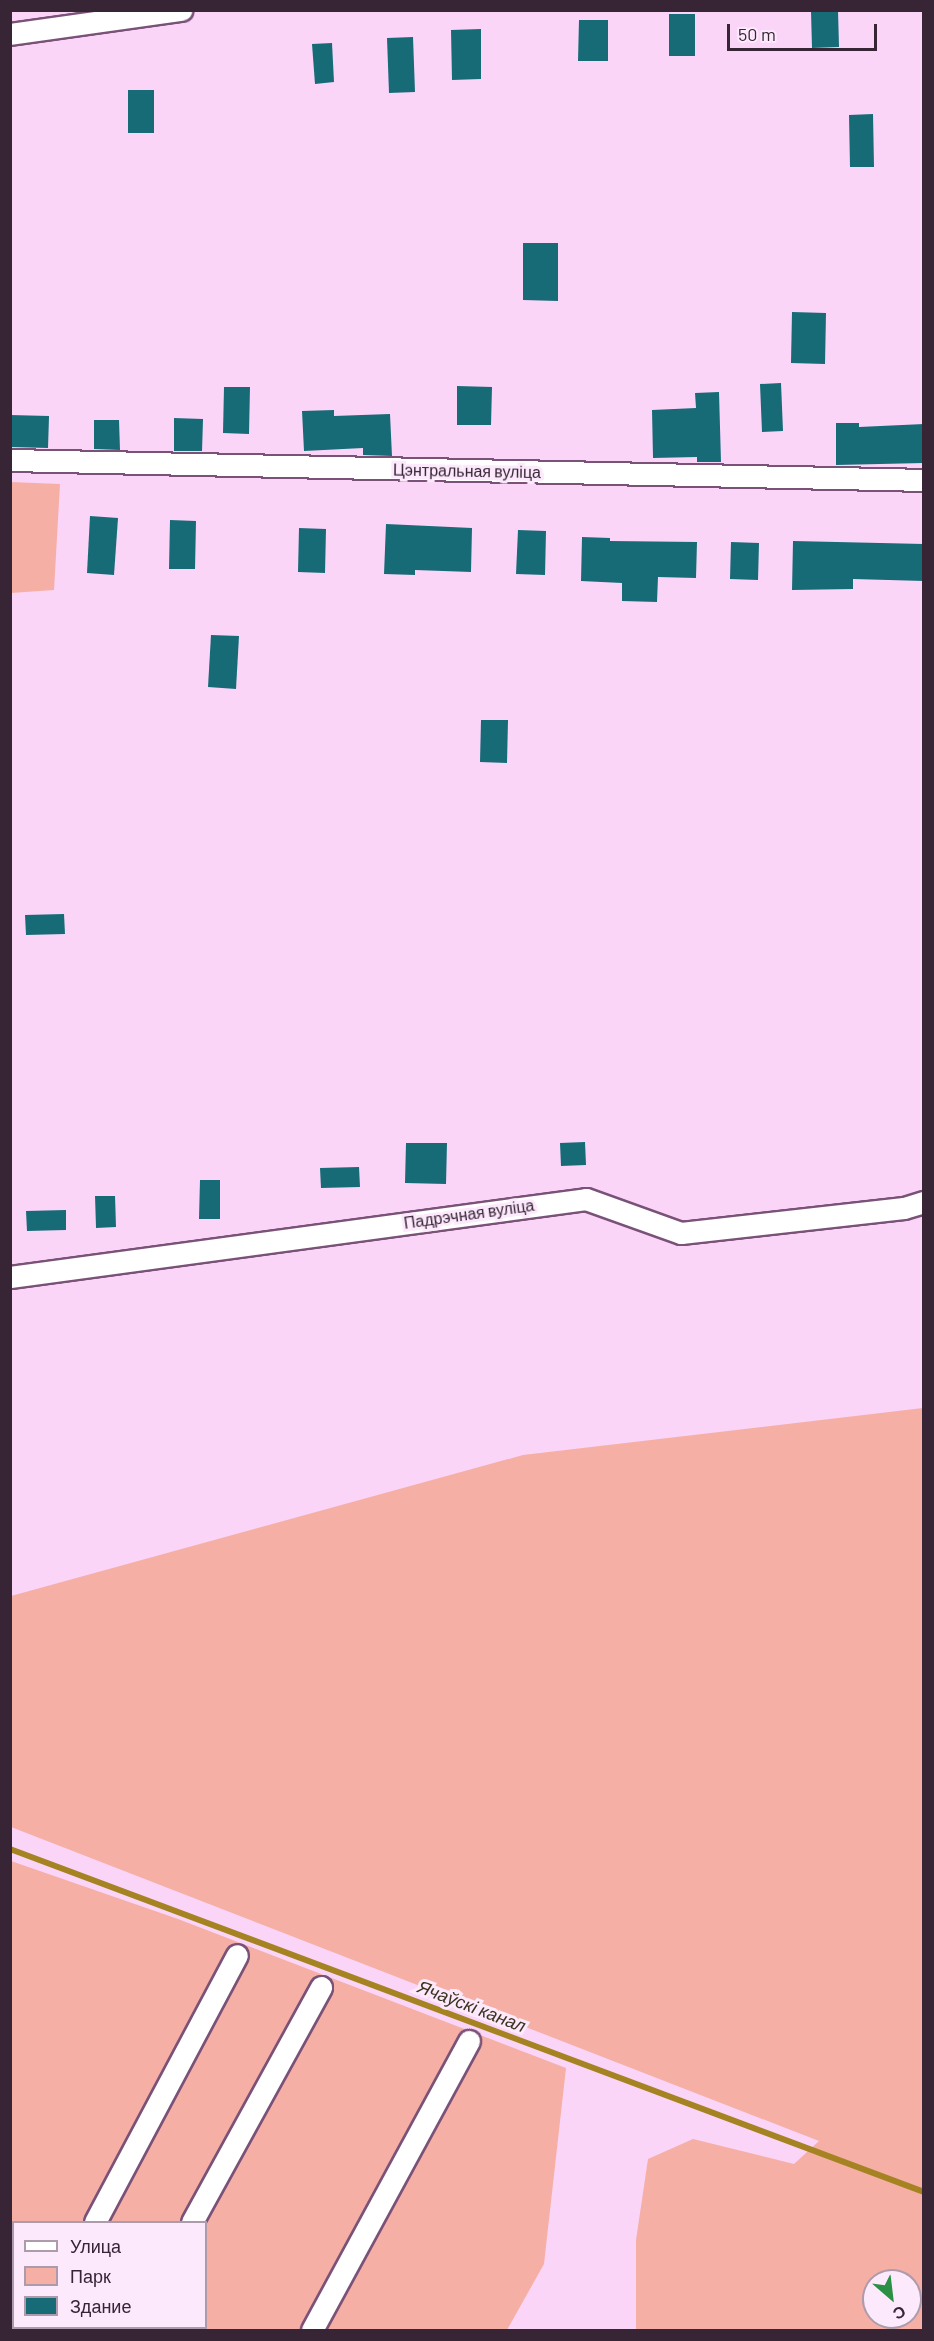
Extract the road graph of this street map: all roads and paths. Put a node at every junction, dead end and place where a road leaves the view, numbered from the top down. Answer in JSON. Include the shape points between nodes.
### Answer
{"nodes":[{"id":1,"x":181,"y":10,"type":"edge"},
{"id":2,"x":10,"y":34,"type":"edge"},
{"id":3,"x":10,"y":460,"type":"edge"},
{"id":4,"x":924,"y":480,"type":"edge"},
{"id":5,"x":924,"y":1202,"type":"edge"},
{"id":6,"x":10,"y":1277,"type":"edge"},
{"id":7,"x":237,"y":1955,"type":"dead end"},
{"id":8,"x":321,"y":1987,"type":"dead end"},
{"id":9,"x":469,"y":2041,"type":"dead end"},
{"id":10,"x":96,"y":2221,"type":"edge"},
{"id":11,"x":193,"y":2221,"type":"edge"},
{"id":12,"x":312,"y":2331,"type":"edge"}],
"edges":[{"from":1,"to":2,"type":"street"},
{"from":3,"to":4,"type":"street","name":"Цэнтральная вуліца"},
{"from":5,"to":6,"type":"street","name":"Падрэчная вуліца","via":[[904,1208],[681,1233],[586,1199]]},
{"from":7,"to":10,"type":"street"},
{"from":8,"to":11,"type":"street"},
{"from":9,"to":12,"type":"street"}]}
